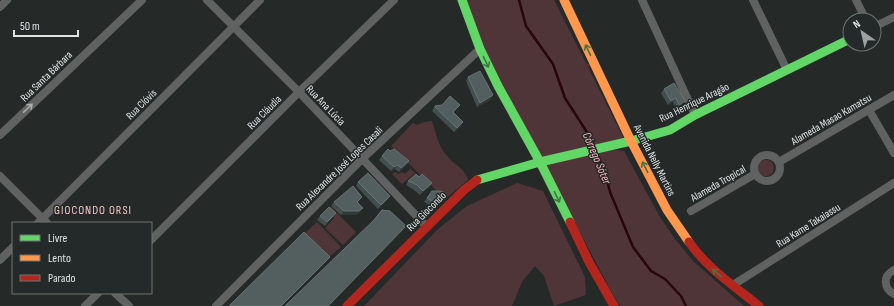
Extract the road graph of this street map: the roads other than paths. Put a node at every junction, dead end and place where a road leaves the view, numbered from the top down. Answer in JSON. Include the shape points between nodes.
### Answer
{"nodes":[{"id":1,"x":7,"y":0,"type":"edge"},
{"id":2,"x":142,"y":0,"type":"edge"},
{"id":3,"x":207,"y":0,"type":"edge"},
{"id":4,"x":260,"y":0,"type":"edge"},
{"id":5,"x":394,"y":0,"type":"edge"},
{"id":6,"x":462,"y":0,"type":"edge"},
{"id":7,"x":564,"y":0,"type":"edge"},
{"id":8,"x":642,"y":0,"type":"edge"},
{"id":9,"x":753,"y":0,"type":"edge"},
{"id":10,"x":856,"y":0,"type":"edge"},
{"id":11,"x":0,"y":7,"type":"edge"},
{"id":12,"x":862,"y":12,"type":"edge"},
{"id":13,"x":894,"y":17,"type":"edge"},
{"id":14,"x":882,"y":23,"type":"edge"},
{"id":15,"x":233,"y":27,"type":"junction"},
{"id":16,"x":842,"y":43,"type":"edge"},
{"id":17,"x":480,"y":49,"type":"junction"},
{"id":18,"x":787,"y":70,"type":"junction"},
{"id":19,"x":299,"y":92,"type":"junction"},
{"id":20,"x":894,"y":95,"type":"edge"},
{"id":21,"x":869,"y":110,"type":"junction"},
{"id":22,"x":695,"y":115,"type":"junction"},
{"id":23,"x":0,"y":135,"type":"edge"},
{"id":24,"x":631,"y":141,"type":"junction"},
{"id":25,"x":894,"y":153,"type":"edge"},
{"id":26,"x":362,"y":159,"type":"junction"},
{"id":27,"x":540,"y":162,"type":"junction"},
{"id":28,"x":779,"y":162,"type":"junction"},
{"id":29,"x":755,"y":174,"type":"junction"},
{"id":30,"x":0,"y":176,"type":"edge"},
{"id":31,"x":894,"y":183,"type":"edge"},
{"id":32,"x":691,"y":211,"type":"dead end"},
{"id":33,"x":43,"y":221,"type":"edge"},
{"id":34,"x":427,"y":227,"type":"junction"},
{"id":35,"x":152,"y":239,"type":"edge"},
{"id":36,"x":12,"y":249,"type":"edge"},
{"id":37,"x":0,"y":260,"type":"edge"},
{"id":38,"x":894,"y":270,"type":"edge"},
{"id":39,"x":733,"y":285,"type":"junction"},
{"id":40,"x":97,"y":294,"type":"edge"},
{"id":41,"x":116,"y":294,"type":"edge"},
{"id":42,"x":894,"y":294,"type":"edge"},
{"id":43,"x":85,"y":306,"type":"edge"},
{"id":44,"x":129,"y":306,"type":"edge"},
{"id":45,"x":216,"y":306,"type":"edge"},
{"id":46,"x":347,"y":306,"type":"edge"},
{"id":47,"x":614,"y":306,"type":"edge"},
{"id":48,"x":759,"y":306,"type":"edge"}],
"edges":[{"from":1,"to":11,"type":"street"},
{"from":23,"to":2,"type":"street","name":"Rua Santa Bárbara","one_way":true},
{"from":3,"to":15,"type":"street","name":"Rua Ana Lúcia"},
{"from":4,"to":15,"type":"street","name":"Rua Clóvis"},
{"from":5,"to":19,"type":"street","name":"Rua Cláudia"},
{"from":6,"to":17,"type":"main road"},
{"from":24,"to":7,"type":"main road","name":"Avenida Nelly Martins","one_way":true},
{"from":8,"to":22,"type":"street"},
{"from":9,"to":18,"type":"street"},
{"from":10,"to":12,"type":"street"},
{"from":13,"to":14,"type":"street"},
{"from":15,"to":19,"type":"street","name":"Rua Ana Lúcia"},
{"from":15,"to":33,"type":"street","name":"Rua Clóvis"},
{"from":16,"to":18,"type":"main road","name":"Rua Henrique Aragão"},
{"from":17,"to":26,"type":"street","name":"Rua Alexandre José Lopes Casali"},
{"from":17,"to":27,"type":"main road","one_way":true},
{"from":18,"to":22,"type":"main road","name":"Rua Henrique Aragão"},
{"from":19,"to":26,"type":"street","name":"Rua Ana Lúcia"},
{"from":19,"to":35,"type":"street","name":"Rua Cláudia"},
{"from":20,"to":21,"type":"street","name":"Alameda Masao Kamatsu"},
{"from":21,"to":25,"type":"street"},
{"from":21,"to":28,"type":"street","name":"Alameda Masao Kamatsu"},
{"from":22,"to":24,"type":"main road","name":"Rua Henrique Aragão","via":[[670,130]]},
{"from":24,"to":27,"type":"main road","name":"Rua Henrique Aragão"},
{"from":39,"to":24,"type":"main road","name":"Avenida Nelly Martins","one_way":true,"via":[[698,255],[683,235]]},
{"from":26,"to":34,"type":"street","name":"Rua Ana Lúcia"},
{"from":26,"to":45,"type":"street","name":"Rua Alexandre José Lopes Casali"},
{"from":27,"to":34,"type":"main road","name":"Rua Giocondo","via":[[477,180]]},
{"from":27,"to":47,"type":"main road","one_way":true,"via":[[589,262]]},
{"from":28,"to":29,"type":"street","via":[[769,155],[758,158],[755,163]]},
{"from":28,"to":29,"type":"street","via":[[780,172],[773,180],[763,181]]},
{"from":29,"to":32,"type":"street","name":"Alameda Tropical"},
{"from":30,"to":33,"type":"street"},
{"from":31,"to":39,"type":"street","name":"Rua Kame Takaiassu"},
{"from":34,"to":46,"type":"main road","name":"Rua Giocondo"},
{"from":36,"to":37,"type":"street"},
{"from":38,"to":42,"type":"street","via":[[885,281],[889,291]]},
{"from":39,"to":48,"type":"main road","name":"Avenida Nelly Martins"},
{"from":40,"to":43,"type":"street"},
{"from":41,"to":44,"type":"street"}]}
